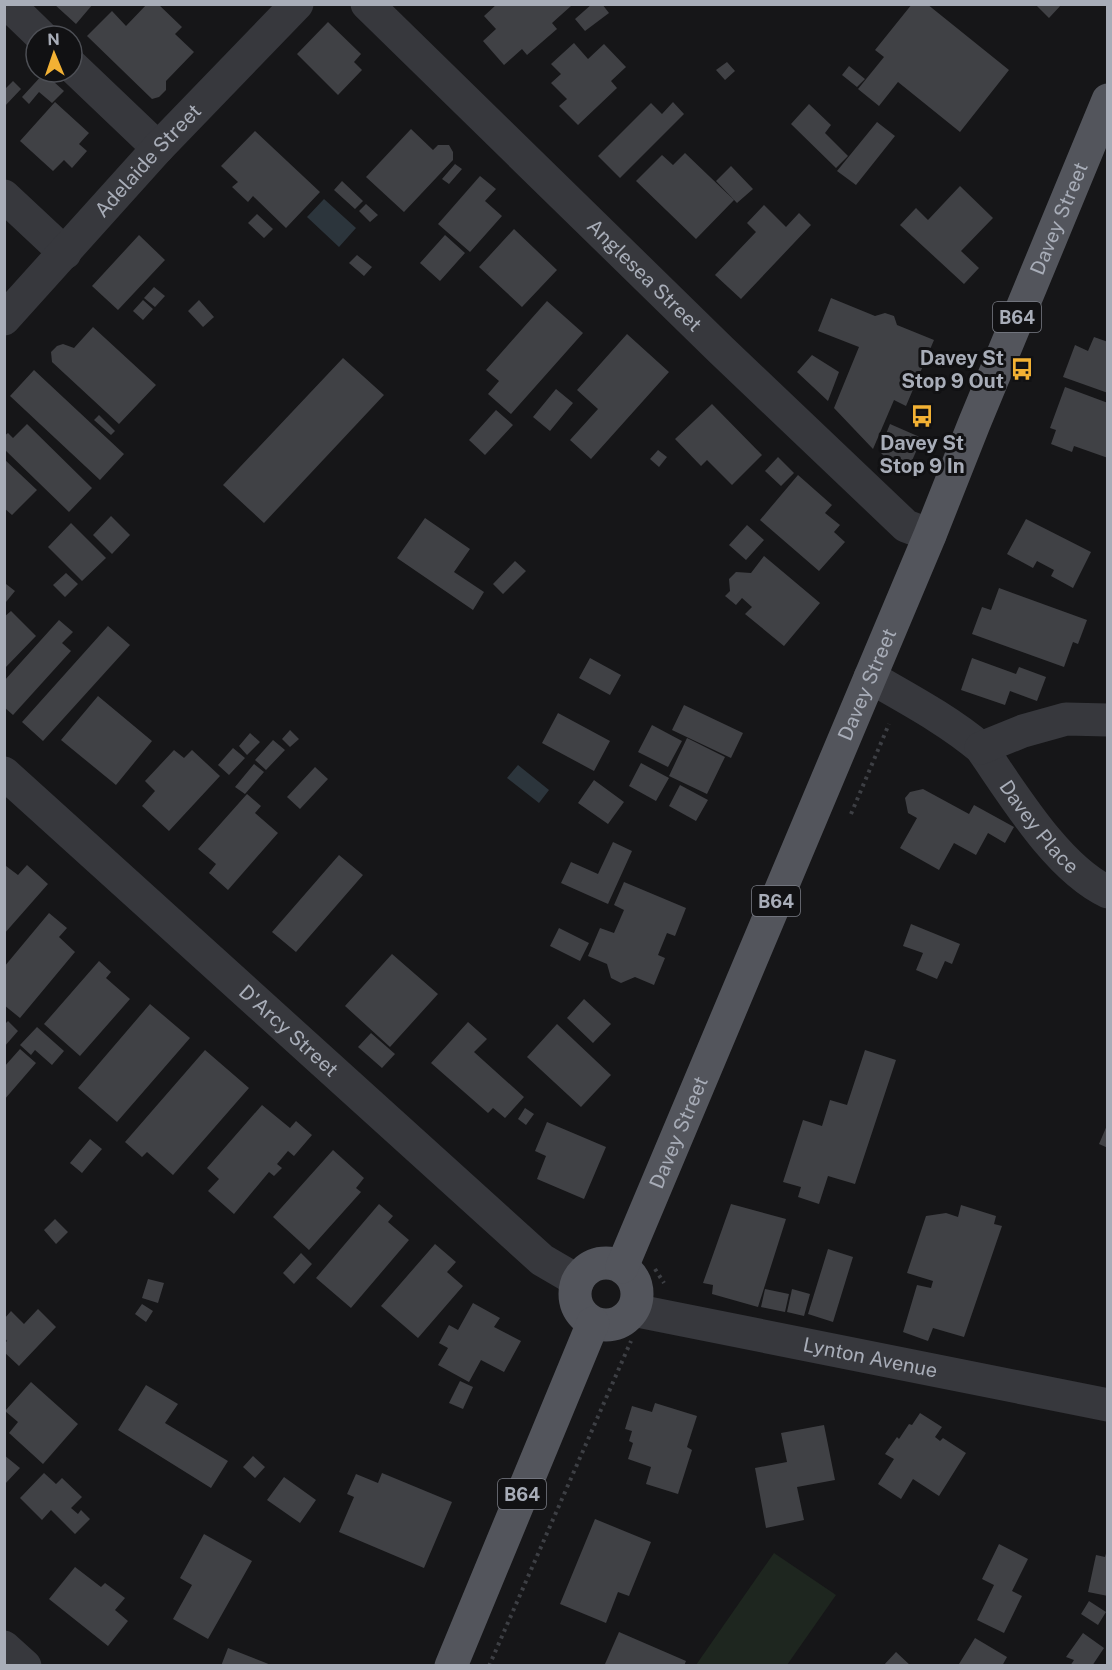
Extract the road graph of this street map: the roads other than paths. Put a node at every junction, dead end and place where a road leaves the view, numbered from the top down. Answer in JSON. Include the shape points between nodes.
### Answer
{"nodes":[{"id":1,"x":8,"y":4,"type":"edge"},
{"id":2,"x":297,"y":4,"type":"edge"},
{"id":3,"x":367,"y":4,"type":"edge"},
{"id":4,"x":29,"y":24,"type":"edge"},
{"id":5,"x":84,"y":77,"type":"edge"},
{"id":6,"x":1107,"y":100,"type":"edge"},
{"id":7,"x":158,"y":148,"type":"junction"},
{"id":8,"x":4,"y":196,"type":"edge"},
{"id":9,"x":65,"y":253,"type":"junction"},
{"id":10,"x":4,"y":319,"type":"edge"},
{"id":11,"x":930,"y":535,"type":"junction"},
{"id":12,"x":870,"y":677,"type":"junction"},
{"id":13,"x":1107,"y":720,"type":"edge"},
{"id":14,"x":981,"y":748,"type":"junction"},
{"id":15,"x":4,"y":773,"type":"edge"},
{"id":16,"x":1107,"y":892,"type":"edge"},
{"id":17,"x":622,"y":1267,"type":"junction"},
{"id":18,"x":578,"y":1281,"type":"junction"},
{"id":19,"x":634,"y":1322,"type":"junction"},
{"id":20,"x":593,"y":1323,"type":"junction"},
{"id":21,"x":1107,"y":1405,"type":"edge"},
{"id":22,"x":4,"y":1647,"type":"edge"},
{"id":23,"x":26,"y":1665,"type":"edge"},
{"id":24,"x":451,"y":1665,"type":"edge"}],
"edges":[{"from":1,"to":4,"type":"street"},
{"from":2,"to":7,"type":"street","name":"Adelaide Street"},
{"from":3,"to":11,"type":"street","name":"Anglesea Street","via":[[906,526]]},
{"from":5,"to":7,"type":"street"},
{"from":6,"to":11,"type":"main road","name":"Davey Street","number":"B64"},
{"from":7,"to":9,"type":"street","name":"Adelaide Street"},
{"from":8,"to":9,"type":"street"},
{"from":9,"to":10,"type":"street","name":"Adelaide Street"},
{"from":11,"to":12,"type":"main road","name":"Davey Street","number":"B64"},
{"from":12,"to":14,"type":"street","name":"Davey Place"},
{"from":12,"to":17,"type":"main road","name":"Davey Street","number":"B64"},
{"from":13,"to":14,"type":"street","via":[[1066,719]]},
{"from":14,"to":16,"type":"street","name":"Davey Place","via":[[1059,854]]},
{"from":15,"to":18,"type":"street","name":"D'Arcy Street","via":[[542,1260]]},
{"from":17,"to":18,"type":"main road","via":[[612,1263],[592,1266]]},
{"from":17,"to":19,"type":"main road","via":[[630,1274],[637,1291]]},
{"from":18,"to":20,"type":"main road","via":[[575,1300]]},
{"from":19,"to":20,"type":"main road"},
{"from":19,"to":21,"type":"street","name":"Lynton Avenue"},
{"from":20,"to":24,"type":"main road","number":"B64"},
{"from":22,"to":23,"type":"street"}]}
